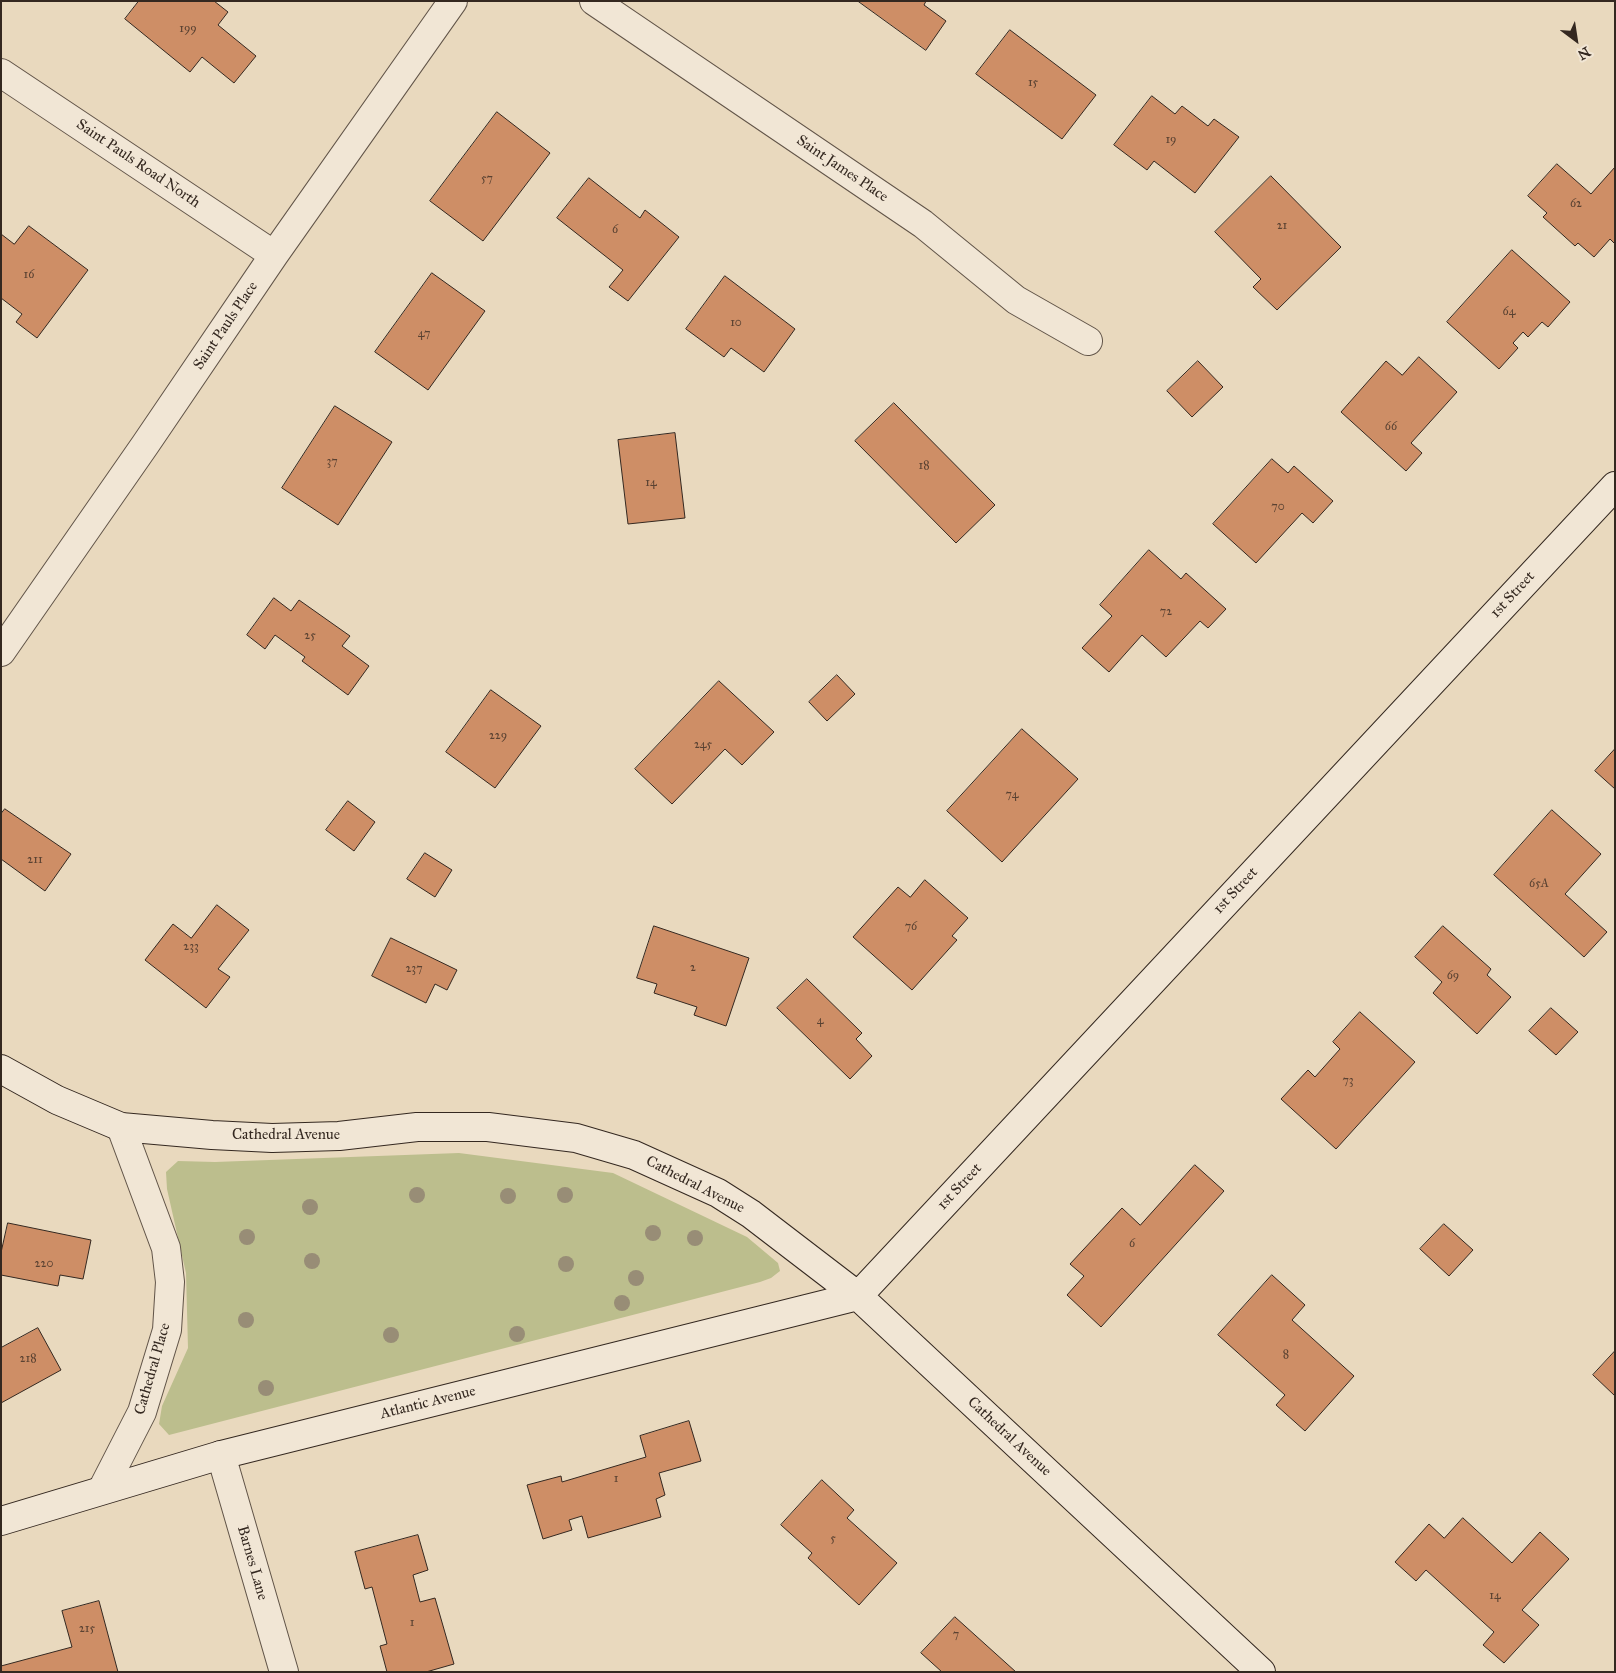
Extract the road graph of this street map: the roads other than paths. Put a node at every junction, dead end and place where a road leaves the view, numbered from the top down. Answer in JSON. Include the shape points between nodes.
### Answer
{"nodes":[{"id":1,"x":453,"y":1,"type":"edge"},
{"id":2,"x":594,"y":1,"type":"edge"},
{"id":3,"x":1,"y":73,"type":"edge"},
{"id":4,"x":274,"y":255,"type":"junction"},
{"id":5,"x":1088,"y":341,"type":"dead end"},
{"id":6,"x":1615,"y":486,"type":"edge"},
{"id":7,"x":1,"y":652,"type":"edge"},
{"id":8,"x":1,"y":1069,"type":"edge"},
{"id":9,"x":121,"y":1127,"type":"junction"},
{"id":10,"x":858,"y":1296,"type":"junction"},
{"id":11,"x":221,"y":1455,"type":"junction"},
{"id":12,"x":102,"y":1490,"type":"junction"},
{"id":13,"x":1,"y":1521,"type":"edge"},
{"id":14,"x":284,"y":1672,"type":"edge"},
{"id":15,"x":1260,"y":1672,"type":"edge"}],
"edges":[{"from":1,"to":4,"type":"street","name":"Saint Pauls Place"},
{"from":2,"to":5,"type":"street","name":"Saint James Place","via":[[923,224],[1016,300]]},
{"from":3,"to":4,"type":"street","name":"Saint Pauls Road North"},
{"from":4,"to":7,"type":"street","name":"Saint Pauls Place"},
{"from":6,"to":10,"type":"street","name":"1st Street"},
{"from":8,"to":9,"type":"street","name":"Cathedral Avenue","via":[[57,1100]]},
{"from":9,"to":10,"type":"street","name":"Cathedral Avenue","via":[[272,1138],[340,1136],[417,1127],[488,1127],[576,1138],[634,1155],[718,1193],[751,1214]]},
{"from":9,"to":12,"type":"street","name":"Cathedral Place","via":[[166,1248],[170,1282],[166,1330],[142,1412]]},
{"from":10,"to":11,"type":"street","name":"Atlantic Avenue"},
{"from":10,"to":15,"type":"street","name":"Cathedral Avenue"},
{"from":11,"to":12,"type":"street","name":"Atlantic Avenue"},
{"from":11,"to":14,"type":"street","name":"Barnes Lane"},
{"from":12,"to":13,"type":"street","name":"Atlantic Avenue"}]}
